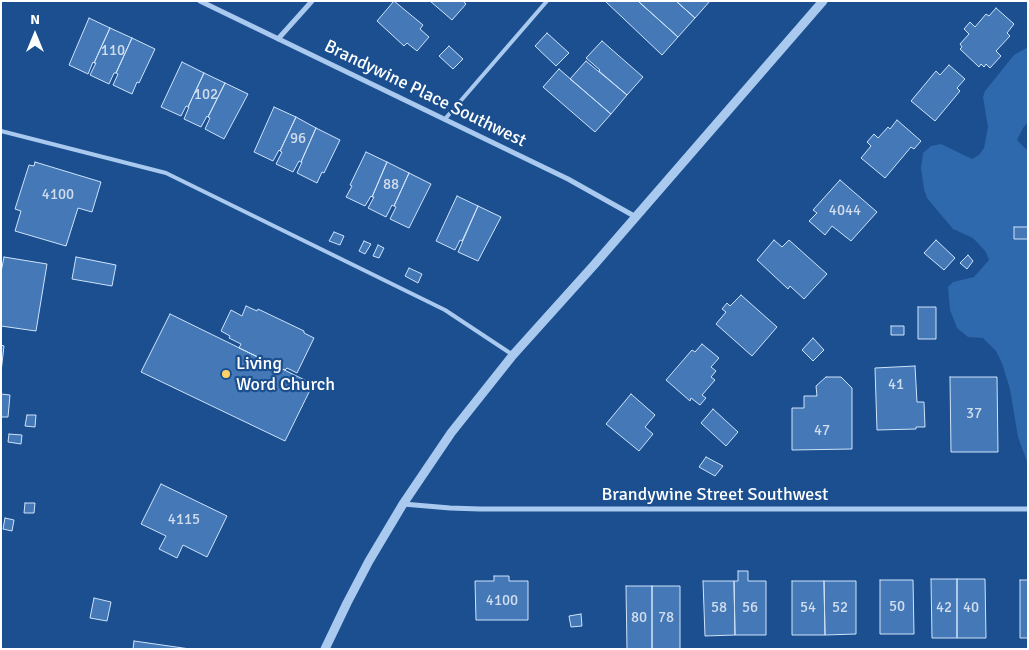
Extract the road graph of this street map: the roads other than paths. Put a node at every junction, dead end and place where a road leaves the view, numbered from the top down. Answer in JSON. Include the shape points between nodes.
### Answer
{"nodes":[{"id":1,"x":200,"y":1,"type":"edge"},
{"id":2,"x":312,"y":1,"type":"edge"},
{"id":3,"x":547,"y":1,"type":"edge"},
{"id":4,"x":824,"y":1,"type":"edge"},
{"id":5,"x":278,"y":39,"type":"junction"},
{"id":6,"x":445,"y":119,"type":"junction"},
{"id":7,"x":1,"y":131,"type":"edge"},
{"id":8,"x":636,"y":217,"type":"junction"},
{"id":9,"x":513,"y":355,"type":"junction"},
{"id":10,"x":403,"y":504,"type":"junction"},
{"id":11,"x":1028,"y":509,"type":"edge"},
{"id":12,"x":325,"y":649,"type":"edge"}],
"edges":[{"from":1,"to":5,"type":"street","name":"Brandywine Place Southwest"},
{"from":2,"to":5,"type":"street"},
{"from":3,"to":6,"type":"lane"},
{"from":4,"to":8,"type":"street"},
{"from":5,"to":6,"type":"street","name":"Brandywine Place Southwest"},
{"from":6,"to":8,"type":"street","name":"Brandywine Place Southwest","via":[[568,179]]},
{"from":7,"to":9,"type":"lane","via":[[166,173],[445,310]]},
{"from":8,"to":9,"type":"street"},
{"from":9,"to":10,"type":"street","via":[[451,432]]},
{"from":10,"to":11,"type":"street","name":"Brandywine Street Southwest","via":[[480,509]]},
{"from":10,"to":12,"type":"street","via":[[364,569]]}]}
